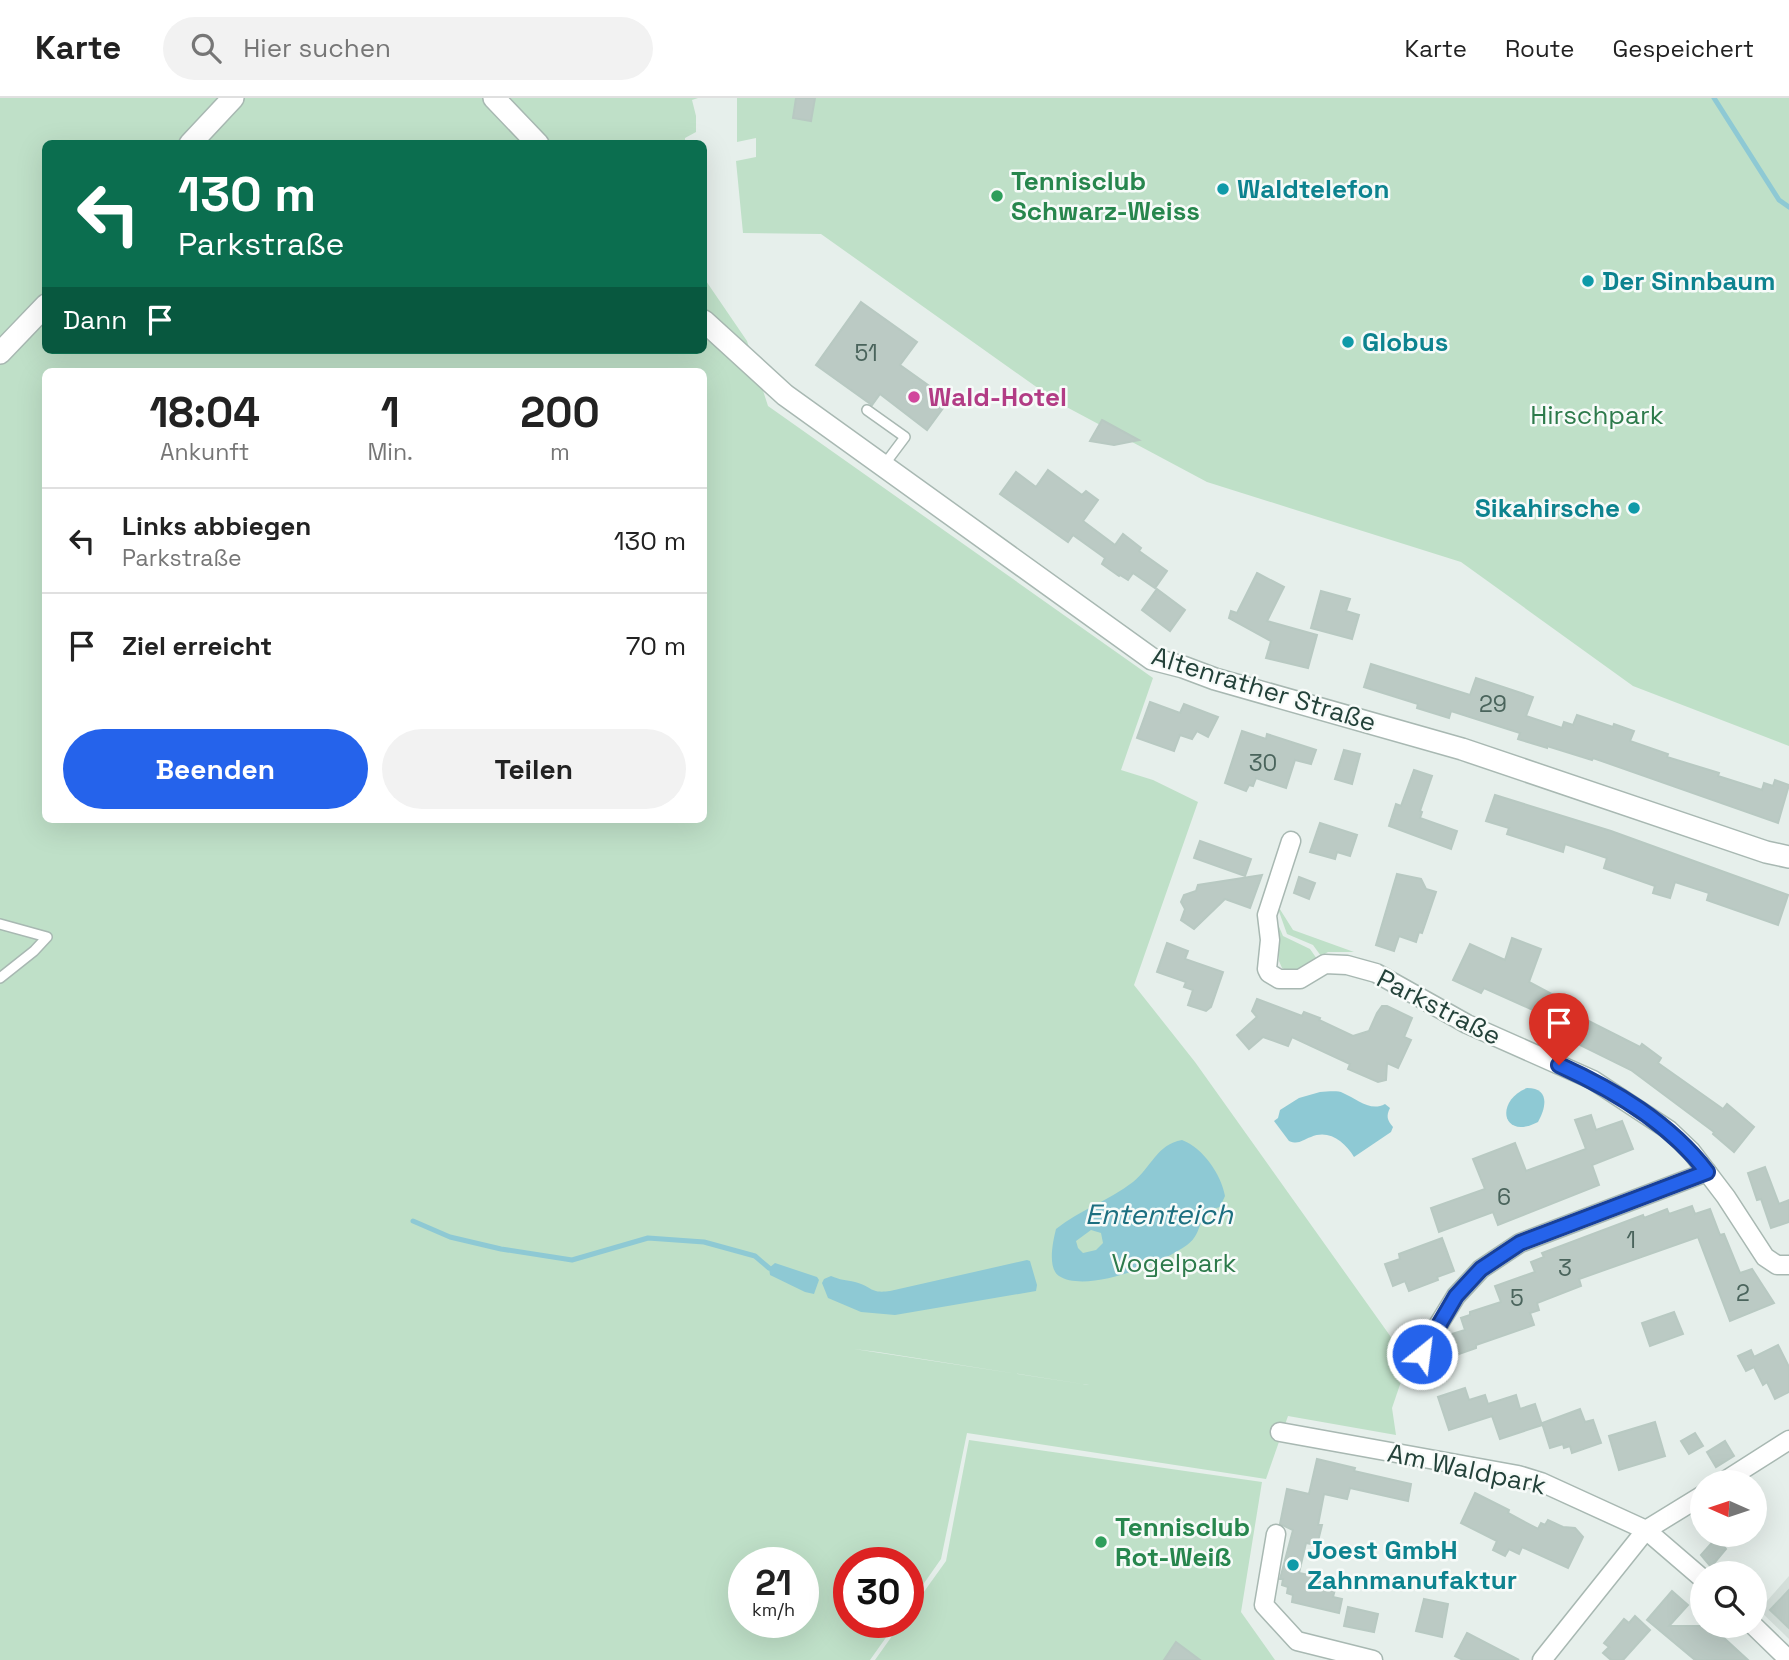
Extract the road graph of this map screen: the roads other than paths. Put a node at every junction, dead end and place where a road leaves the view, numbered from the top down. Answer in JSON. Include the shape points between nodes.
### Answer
{"nodes":[{"id":1,"x":494,"y":98,"type":"edge"},
{"id":2,"x":232,"y":99,"type":"edge"},
{"id":3,"x":194,"y":140,"type":"edge"},
{"id":4,"x":534,"y":140,"type":"edge"},
{"id":5,"x":42,"y":309,"type":"edge"},
{"id":6,"x":707,"y":324,"type":"edge"},
{"id":7,"x":0,"y":353,"type":"edge"},
{"id":8,"x":867,"y":410,"type":"dead end"},
{"id":9,"x":884,"y":465,"type":"junction"},
{"id":10,"x":1291,"y":841,"type":"dead end"},
{"id":11,"x":1789,"y":857,"type":"edge"},
{"id":12,"x":0,"y":924,"type":"edge"},
{"id":13,"x":0,"y":978,"type":"edge"},
{"id":14,"x":1707,"y":1172,"type":"junction"},
{"id":15,"x":1789,"y":1265,"type":"edge"},
{"id":16,"x":1418,"y":1365,"type":"dead end"},
{"id":17,"x":1280,"y":1432,"type":"dead end"},
{"id":18,"x":1789,"y":1440,"type":"edge"},
{"id":19,"x":1742,"y":1470,"type":"edge"},
{"id":20,"x":1690,"y":1504,"type":"edge"},
{"id":21,"x":1646,"y":1530,"type":"junction"},
{"id":22,"x":1276,"y":1534,"type":"dead end"},
{"id":23,"x":1690,"y":1568,"type":"edge"},
{"id":24,"x":1767,"y":1638,"type":"edge"},
{"id":25,"x":1373,"y":1660,"type":"edge"},
{"id":26,"x":1542,"y":1660,"type":"edge"},
{"id":27,"x":1789,"y":1660,"type":"edge"}],
"edges":[{"from":1,"to":4,"type":"street"},
{"from":2,"to":3,"type":"street"},
{"from":5,"to":7,"type":"street"},
{"from":6,"to":9,"type":"street","name":"Altenrather Straße","via":[[785,395]]},
{"from":8,"to":9,"type":"lane","via":[[905,437]]},
{"from":9,"to":11,"type":"street","name":"Altenrather Straße","via":[[1152,659],[1462,749]]},
{"from":10,"to":14,"type":"street","name":"Parkstraße","via":[[1267,915],[1269,973],[1279,979],[1300,979],[1325,964],[1376,973],[1467,1024],[1593,1080],[1669,1130]]},
{"from":12,"to":13,"type":"lane","via":[[47,937]]},
{"from":14,"to":15,"type":"street","name":"Parkstraße","via":[[1765,1257],[1777,1265]]},
{"from":14,"to":16,"type":"street","via":[[1520,1243],[1481,1269],[1456,1296]]},
{"from":17,"to":21,"type":"street","name":"Am Waldpark","via":[[1518,1475]]},
{"from":18,"to":19,"type":"street"},
{"from":20,"to":21,"type":"street"},
{"from":21,"to":23,"type":"street","name":"Am Waldpark"},
{"from":21,"to":26,"type":"street"},
{"from":22,"to":25,"type":"street","via":[[1264,1605],[1297,1641]]},
{"from":24,"to":27,"type":"street"}]}
